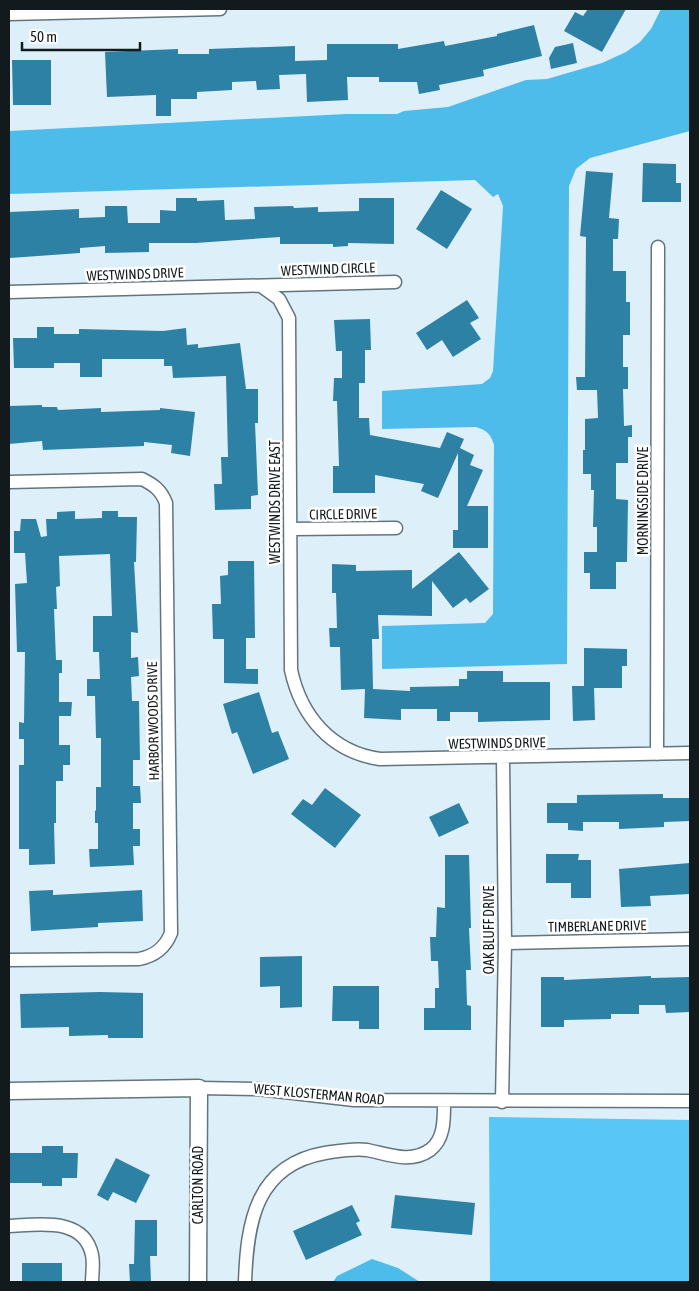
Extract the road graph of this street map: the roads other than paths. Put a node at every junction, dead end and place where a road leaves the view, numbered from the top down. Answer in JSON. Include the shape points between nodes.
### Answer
{"nodes":[{"id":1,"x":220,"y":9,"type":"edge"},
{"id":2,"x":9,"y":14,"type":"edge"},
{"id":3,"x":658,"y":247,"type":"dead end"},
{"id":4,"x":395,"y":282,"type":"dead end"},
{"id":5,"x":261,"y":286,"type":"junction"},
{"id":6,"x":9,"y":292,"type":"edge"},
{"id":7,"x":9,"y":482,"type":"edge"},
{"id":8,"x":396,"y":528,"type":"dead end"},
{"id":9,"x":291,"y":529,"type":"junction"},
{"id":10,"x":315,"y":724,"type":"joint"},
{"id":11,"x":690,"y":753,"type":"edge"},
{"id":12,"x":658,"y":754,"type":"junction"},
{"id":13,"x":503,"y":758,"type":"junction"},
{"id":14,"x":690,"y":939,"type":"edge"},
{"id":15,"x":505,"y":943,"type":"junction"},
{"id":16,"x":9,"y":960,"type":"edge"},
{"id":17,"x":199,"y":1088,"type":"junction"},
{"id":18,"x":9,"y":1091,"type":"edge"},
{"id":19,"x":444,"y":1101,"type":"junction"},
{"id":20,"x":690,"y":1101,"type":"edge"},
{"id":21,"x":502,"y":1102,"type":"junction"},
{"id":22,"x":9,"y":1226,"type":"edge"},
{"id":23,"x":92,"y":1282,"type":"edge"},
{"id":24,"x":198,"y":1282,"type":"edge"},
{"id":25,"x":246,"y":1282,"type":"edge"}],
"edges":[{"from":1,"to":2,"type":"street"},
{"from":3,"to":12,"type":"street","name":"MORNINGSIDE DRIVE"},
{"from":4,"to":5,"type":"street","name":"WESTWIND CIRCLE"},
{"from":5,"to":6,"type":"street","name":"WESTWINDS DRIVE"},
{"from":5,"to":9,"type":"street","name":"WESTWINDS DRIVE EAST","via":[[279,299],[289,318]]},
{"from":7,"to":16,"type":"street","name":"HARBOR WOODS DRIVE","via":[[142,479],[162,493],[166,503],[171,933],[168,942],[151,957]]},
{"from":8,"to":9,"type":"street","name":"CIRCLE DRIVE"},
{"from":9,"to":10,"type":"street","name":"WESTWINDS DRIVE EAST","via":[[291,670],[299,697]]},
{"from":10,"to":13,"type":"street","name":"WESTWINDS DRIVE","via":[[336,743],[366,757]]},
{"from":11,"to":12,"type":"street","name":"WESTWINDS DRIVE"},
{"from":12,"to":13,"type":"street","name":"WESTWINDS DRIVE"},
{"from":13,"to":15,"type":"street","name":"OAK BLUFF DRIVE"},
{"from":14,"to":15,"type":"street","name":"TIMBERLANE DRIVE"},
{"from":15,"to":21,"type":"street","name":"OAK BLUFF DRIVE"},
{"from":17,"to":18,"type":"street","name":"WEST KLOSTERMAN ROAD"},
{"from":17,"to":19,"type":"street","name":"WEST KLOSTERMAN ROAD","via":[[258,1089],[354,1100]]},
{"from":17,"to":24,"type":"street","name":"CARLTON ROAD"},
{"from":19,"to":21,"type":"street","name":"WEST KLOSTERMAN ROAD"},
{"from":19,"to":25,"type":"street","via":[[439,1138],[435,1146],[422,1155],[406,1158],[366,1150],[344,1150],[306,1157],[279,1173],[265,1191],[253,1219],[247,1244]]},
{"from":20,"to":21,"type":"street","name":"WEST KLOSTERMAN ROAD"},
{"from":22,"to":23,"type":"street","via":[[66,1226],[81,1236],[92,1257]]}]}
